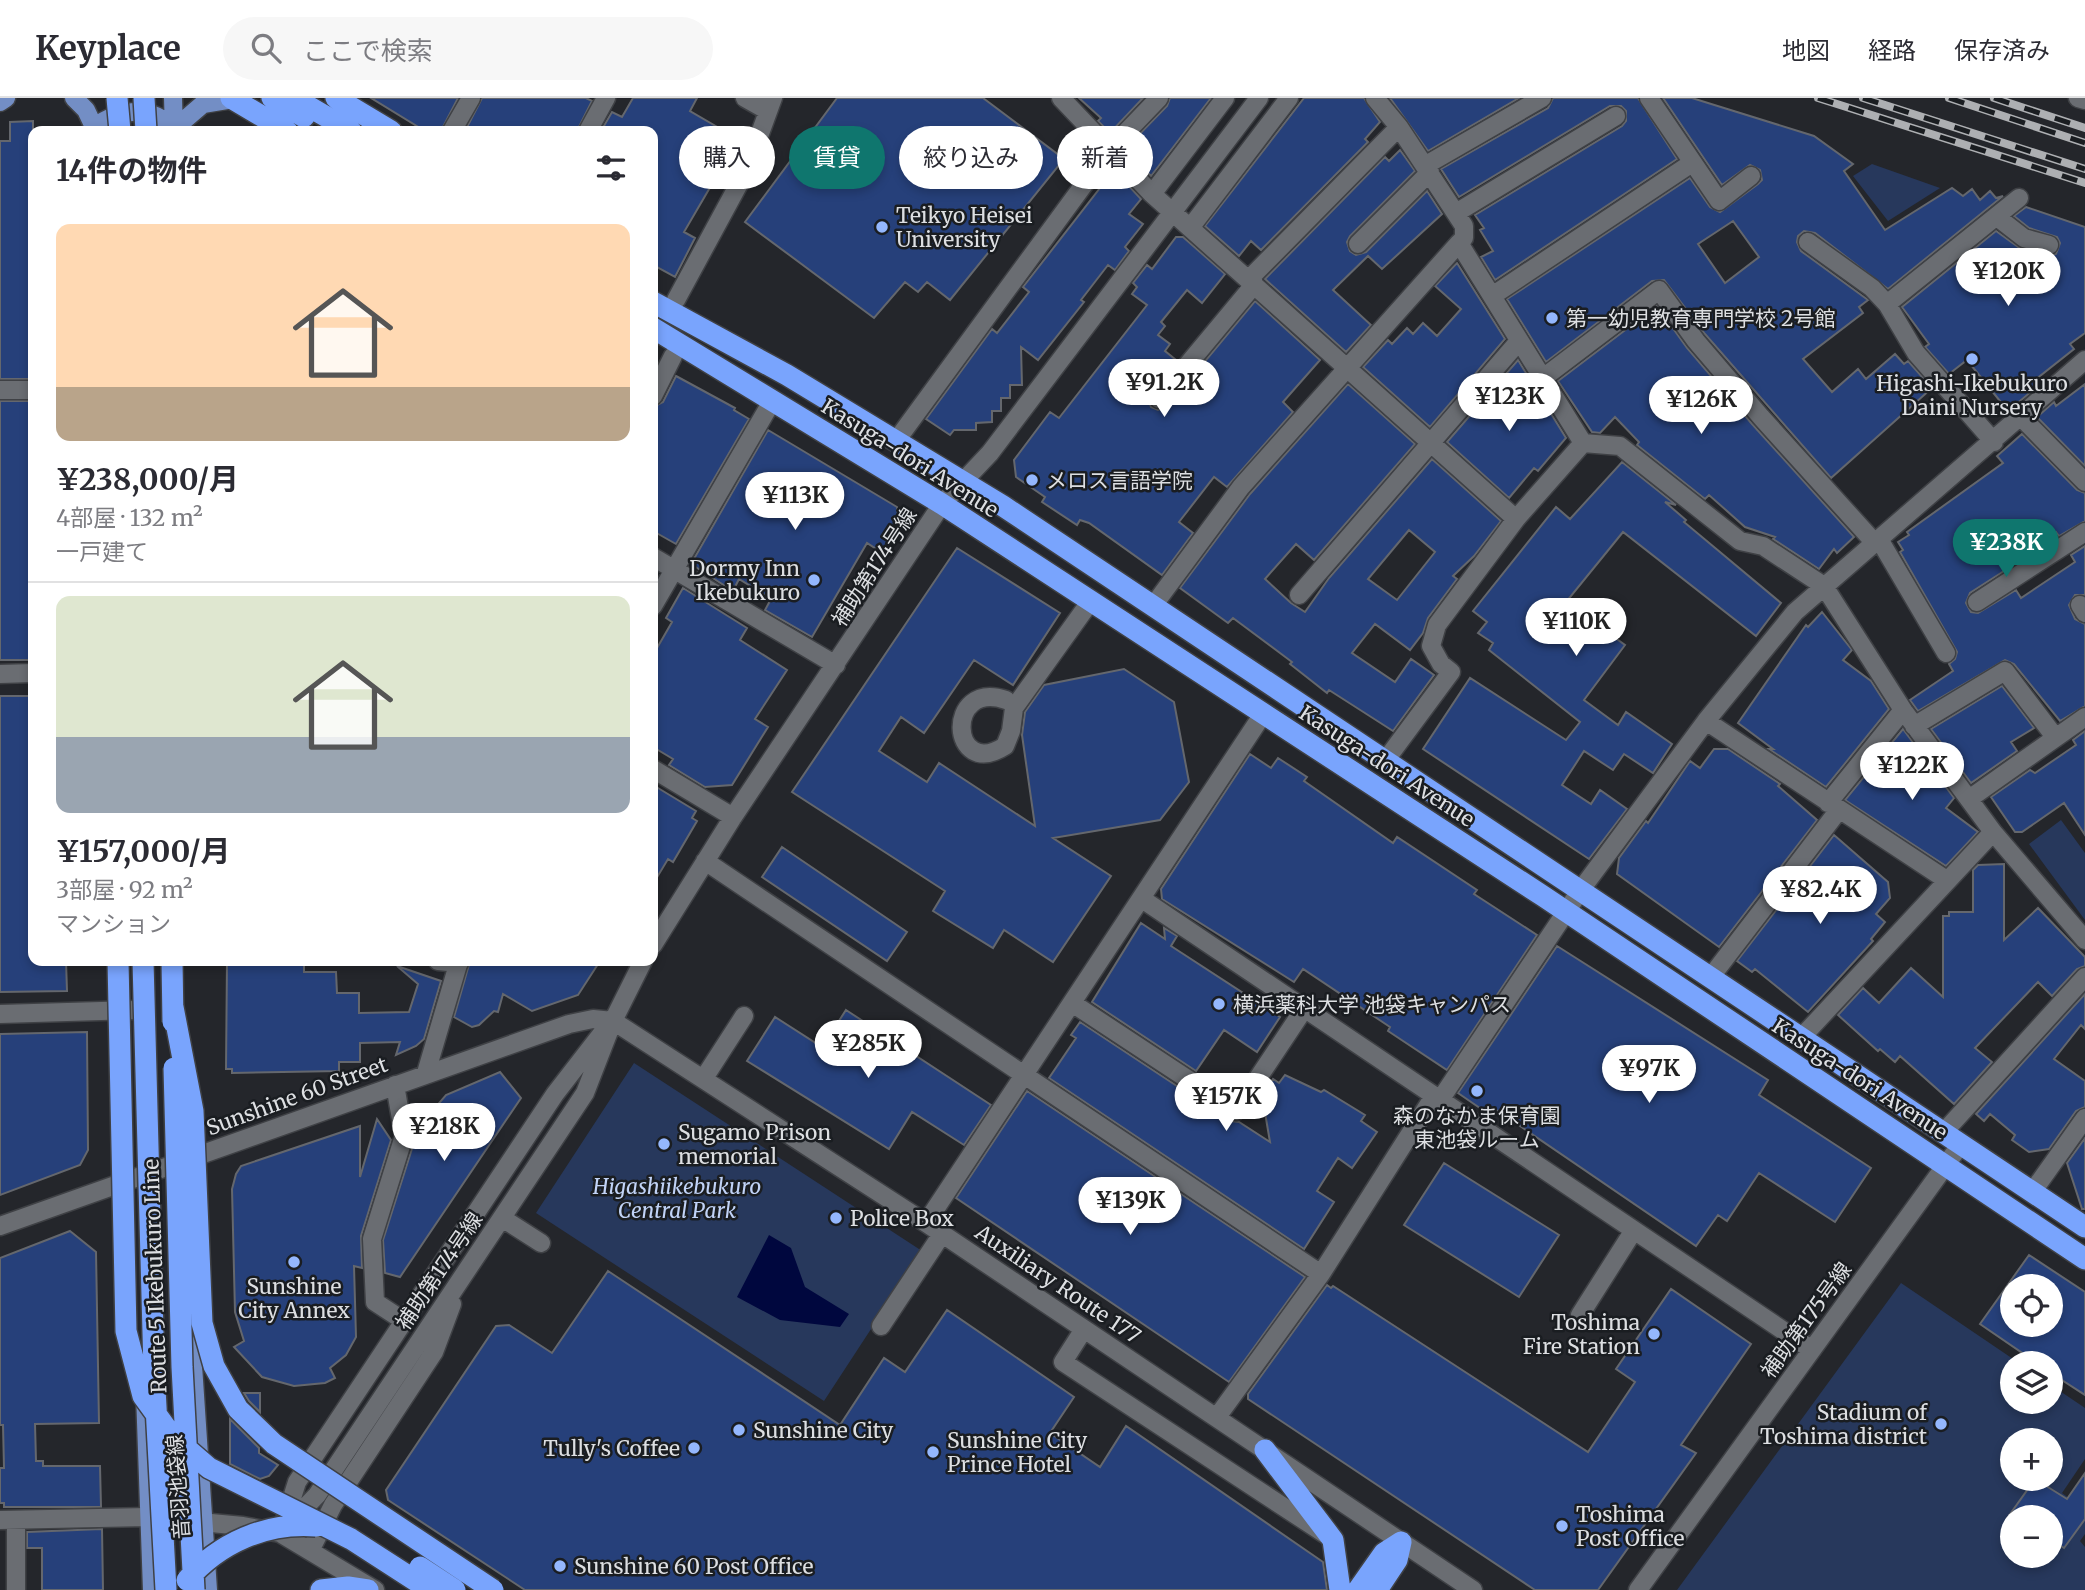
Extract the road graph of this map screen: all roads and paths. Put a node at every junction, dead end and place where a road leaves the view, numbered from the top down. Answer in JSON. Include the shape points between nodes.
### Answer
{"nodes":[{"id":1,"x":6,"y":98,"type":"edge"},
{"id":2,"x":74,"y":98,"type":"edge"},
{"id":3,"x":93,"y":98,"type":"edge"},
{"id":4,"x":117,"y":98,"type":"edge"},
{"id":5,"x":144,"y":98,"type":"edge"},
{"id":6,"x":173,"y":98,"type":"edge"},
{"id":7,"x":272,"y":98,"type":"edge"},
{"id":8,"x":294,"y":98,"type":"edge"},
{"id":9,"x":336,"y":98,"type":"edge"},
{"id":10,"x":471,"y":98,"type":"edge"},
{"id":11,"x":607,"y":98,"type":"edge"},
{"id":12,"x":745,"y":98,"type":"edge"},
{"id":13,"x":1060,"y":98,"type":"edge"},
{"id":14,"x":1159,"y":98,"type":"edge"},
{"id":15,"x":1225,"y":98,"type":"edge"},
{"id":16,"x":1259,"y":98,"type":"edge"},
{"id":17,"x":1289,"y":98,"type":"edge"},
{"id":18,"x":1375,"y":98,"type":"edge"},
{"id":19,"x":1542,"y":98,"type":"edge"},
{"id":20,"x":1648,"y":98,"type":"edge"},
{"id":21,"x":2078,"y":98,"type":"edge"},
{"id":22,"x":232,"y":99,"type":"edge"},
{"id":23,"x":2085,"y":100,"type":"edge"},
{"id":24,"x":0,"y":102,"type":"edge"},
{"id":25,"x":771,"y":104,"type":"edge"},
{"id":26,"x":1616,"y":116,"type":"dead end"},
{"id":27,"x":93,"y":126,"type":"edge"},
{"id":28,"x":94,"y":126,"type":"edge"},
{"id":29,"x":98,"y":126,"type":"edge"},
{"id":30,"x":120,"y":126,"type":"edge"},
{"id":31,"x":146,"y":126,"type":"edge"},
{"id":32,"x":169,"y":126,"type":"edge"},
{"id":33,"x":174,"y":126,"type":"edge"},
{"id":34,"x":178,"y":126,"type":"edge"},
{"id":35,"x":278,"y":126,"type":"edge"},
{"id":36,"x":319,"y":126,"type":"edge"},
{"id":37,"x":342,"y":126,"type":"edge"},
{"id":38,"x":383,"y":126,"type":"edge"},
{"id":39,"x":455,"y":126,"type":"edge"},
{"id":40,"x":591,"y":126,"type":"edge"},
{"id":41,"x":1087,"y":126,"type":"edge"},
{"id":42,"x":1132,"y":126,"type":"edge"},
{"id":43,"x":1399,"y":127,"type":"junction"},
{"id":44,"x":1692,"y":163,"type":"junction"},
{"id":45,"x":1428,"y":169,"type":"junction"},
{"id":46,"x":1751,"y":176,"type":"dead end"},
{"id":47,"x":1081,"y":189,"type":"edge"},
{"id":48,"x":1147,"y":189,"type":"edge"},
{"id":49,"x":1152,"y":194,"type":"junction"},
{"id":50,"x":2019,"y":198,"type":"dead end"},
{"id":51,"x":1172,"y":213,"type":"junction"},
{"id":52,"x":1456,"y":213,"type":"junction"},
{"id":53,"x":1997,"y":217,"type":"junction"},
{"id":54,"x":1190,"y":228,"type":"junction"},
{"id":55,"x":1808,"y":242,"type":"dead end"},
{"id":56,"x":1459,"y":243,"type":"junction"},
{"id":57,"x":1358,"y":244,"type":"dead end"},
{"id":58,"x":2049,"y":245,"type":"dead end"},
{"id":59,"x":1253,"y":286,"type":"junction"},
{"id":60,"x":658,"y":289,"type":"edge"},
{"id":61,"x":1492,"y":296,"type":"junction"},
{"id":62,"x":676,"y":300,"type":"junction"},
{"id":63,"x":1887,"y":304,"type":"junction"},
{"id":64,"x":658,"y":305,"type":"edge"},
{"id":65,"x":658,"y":331,"type":"edge"},
{"id":66,"x":1519,"y":341,"type":"junction"},
{"id":67,"x":658,"y":347,"type":"edge"},
{"id":68,"x":673,"y":356,"type":"junction"},
{"id":69,"x":2085,"y":360,"type":"edge"},
{"id":70,"x":1346,"y":368,"type":"junction"},
{"id":71,"x":787,"y":375,"type":"junction"},
{"id":72,"x":1543,"y":378,"type":"junction"},
{"id":73,"x":658,"y":386,"type":"edge"},
{"id":74,"x":0,"y":390,"type":"edge"},
{"id":75,"x":28,"y":390,"type":"edge"},
{"id":76,"x":1158,"y":399,"type":"dead end"},
{"id":77,"x":772,"y":403,"type":"junction"},
{"id":78,"x":2022,"y":418,"type":"junction"},
{"id":79,"x":896,"y":441,"type":"junction"},
{"id":80,"x":1994,"y":442,"type":"junction"},
{"id":81,"x":1583,"y":443,"type":"junction"},
{"id":82,"x":1430,"y":444,"type":"junction"},
{"id":83,"x":966,"y":482,"type":"junction"},
{"id":84,"x":2085,"y":482,"type":"edge"},
{"id":85,"x":942,"y":504,"type":"junction"},
{"id":86,"x":1516,"y":519,"type":"junction"},
{"id":87,"x":2085,"y":532,"type":"edge"},
{"id":88,"x":1877,"y":541,"type":"junction"},
{"id":89,"x":658,"y":561,"type":"edge"},
{"id":90,"x":674,"y":570,"type":"junction"},
{"id":91,"x":1824,"y":586,"type":"junction"},
{"id":92,"x":1299,"y":595,"type":"dead end"},
{"id":93,"x":658,"y":597,"type":"edge"},
{"id":94,"x":1090,"y":602,"type":"junction"},
{"id":95,"x":1977,"y":602,"type":"dead end"},
{"id":96,"x":1153,"y":606,"type":"junction"},
{"id":97,"x":1946,"y":653,"type":"dead end"},
{"id":98,"x":836,"y":665,"type":"junction"},
{"id":99,"x":28,"y":673,"type":"edge"},
{"id":100,"x":0,"y":674,"type":"edge"},
{"id":101,"x":1006,"y":700,"type":"dead end"},
{"id":102,"x":1903,"y":710,"type":"junction"},
{"id":103,"x":1263,"y":714,"type":"junction"},
{"id":104,"x":2085,"y":717,"type":"edge"},
{"id":105,"x":1706,"y":721,"type":"junction"},
{"id":106,"x":1914,"y":726,"type":"junction"},
{"id":107,"x":2055,"y":737,"type":"junction"},
{"id":108,"x":1385,"y":761,"type":"junction"},
{"id":109,"x":658,"y":772,"type":"edge"},
{"id":110,"x":1969,"y":799,"type":"junction"},
{"id":111,"x":1833,"y":807,"type":"junction"},
{"id":112,"x":733,"y":817,"type":"junction"},
{"id":113,"x":1993,"y":832,"type":"junction"},
{"id":114,"x":705,"y":861,"type":"junction"},
{"id":115,"x":1945,"y":879,"type":"junction"},
{"id":116,"x":1580,"y":891,"type":"junction"},
{"id":117,"x":1142,"y":899,"type":"junction"},
{"id":118,"x":1565,"y":911,"type":"junction"},
{"id":119,"x":658,"y":937,"type":"edge"},
{"id":120,"x":2085,"y":940,"type":"edge"},
{"id":121,"x":118,"y":966,"type":"edge"},
{"id":122,"x":134,"y":966,"type":"edge"},
{"id":123,"x":143,"y":966,"type":"edge"},
{"id":124,"x":173,"y":966,"type":"edge"},
{"id":125,"x":173,"y":966,"type":"edge"},
{"id":126,"x":458,"y":966,"type":"edge"},
{"id":127,"x":640,"y":966,"type":"edge"},
{"id":128,"x":2085,"y":977,"type":"edge"},
{"id":129,"x":1710,"y":978,"type":"junction"},
{"id":130,"x":1072,"y":1003,"type":"junction"},
{"id":131,"x":173,"y":1007,"type":"junction"},
{"id":132,"x":1304,"y":1009,"type":"junction"},
{"id":133,"x":135,"y":1010,"type":"junction"},
{"id":134,"x":0,"y":1014,"type":"edge"},
{"id":135,"x":744,"y":1016,"type":"dead end"},
{"id":136,"x":613,"y":1021,"type":"junction"},
{"id":137,"x":1800,"y":1039,"type":"junction"},
{"id":138,"x":426,"y":1073,"type":"junction"},
{"id":139,"x":1024,"y":1074,"type":"junction"},
{"id":140,"x":704,"y":1078,"type":"junction"},
{"id":141,"x":395,"y":1085,"type":"junction"},
{"id":142,"x":1437,"y":1098,"type":"junction"},
{"id":143,"x":2085,"y":1118,"type":"edge"},
{"id":144,"x":1952,"y":1138,"type":"junction"},
{"id":145,"x":180,"y":1163,"type":"junction"},
{"id":146,"x":1946,"y":1165,"type":"junction"},
{"id":147,"x":139,"y":1176,"type":"junction"},
{"id":148,"x":2033,"y":1191,"type":"junction"},
{"id":149,"x":502,"y":1218,"type":"junction"},
{"id":150,"x":926,"y":1223,"type":"junction"},
{"id":151,"x":0,"y":1226,"type":"edge"},
{"id":152,"x":2085,"y":1227,"type":"edge"},
{"id":153,"x":1634,"y":1230,"type":"junction"},
{"id":154,"x":942,"y":1234,"type":"junction"},
{"id":155,"x":541,"y":1243,"type":"dead end"},
{"id":156,"x":2085,"y":1259,"type":"edge"},
{"id":157,"x":1321,"y":1274,"type":"junction"},
{"id":158,"x":461,"y":1278,"type":"junction"},
{"id":159,"x":1580,"y":1315,"type":"dead end"},
{"id":160,"x":404,"y":1321,"type":"junction"},
{"id":161,"x":881,"y":1326,"type":"dead end"},
{"id":162,"x":1084,"y":1329,"type":"junction"},
{"id":163,"x":1812,"y":1350,"type":"junction"},
{"id":164,"x":1217,"y":1418,"type":"junction"},
{"id":165,"x":1265,"y":1450,"type":"junction"},
{"id":166,"x":147,"y":1517,"type":"junction"},
{"id":167,"x":8,"y":1520,"type":"edge"},
{"id":168,"x":203,"y":1521,"type":"junction"},
{"id":169,"x":280,"y":1533,"type":"junction"},
{"id":170,"x":1333,"y":1540,"type":"junction"},
{"id":171,"x":1401,"y":1542,"type":"junction"},
{"id":172,"x":425,"y":1543,"type":"dead end"},
{"id":173,"x":311,"y":1549,"type":"junction"},
{"id":174,"x":467,"y":1571,"type":"dead end"},
{"id":175,"x":16,"y":1590,"type":"edge"},
{"id":176,"x":152,"y":1590,"type":"edge"},
{"id":177,"x":166,"y":1590,"type":"edge"},
{"id":178,"x":179,"y":1590,"type":"edge"},
{"id":179,"x":194,"y":1590,"type":"edge"},
{"id":180,"x":208,"y":1590,"type":"edge"},
{"id":181,"x":321,"y":1590,"type":"edge"},
{"id":182,"x":368,"y":1590,"type":"edge"},
{"id":183,"x":374,"y":1590,"type":"edge"},
{"id":184,"x":430,"y":1590,"type":"edge"},
{"id":185,"x":455,"y":1590,"type":"edge"},
{"id":186,"x":493,"y":1590,"type":"edge"},
{"id":187,"x":1340,"y":1590,"type":"edge"},
{"id":188,"x":1358,"y":1590,"type":"edge"},
{"id":189,"x":1377,"y":1590,"type":"edge"},
{"id":190,"x":1474,"y":1590,"type":"edge"},
{"id":191,"x":1638,"y":1590,"type":"edge"}],
"edges":[{"from":1,"to":24,"type":"main road"},
{"from":2,"to":27,"type":"main road"},
{"from":3,"to":28,"type":"main road"},
{"from":4,"to":30,"type":"highway","bridge":true},
{"from":5,"to":31,"type":"highway","bridge":true},
{"from":6,"to":33,"type":"main road"},
{"from":7,"to":36,"type":"highway"},
{"from":8,"to":37,"type":"highway"},
{"from":9,"to":38,"type":"highway"},
{"from":10,"to":39,"type":"street"},
{"from":11,"to":40,"type":"street"},
{"from":12,"to":25,"type":"street"},
{"from":13,"to":41,"type":"street"},
{"from":14,"to":42,"type":"street"},
{"from":15,"to":49,"type":"street"},
{"from":16,"to":51,"type":"street","name":"補助第174号線"},
{"from":17,"to":54,"type":"street"},
{"from":18,"to":43,"type":"street"},
{"from":19,"to":45,"type":"street"},
{"from":20,"to":44,"type":"street"},
{"from":21,"to":23,"type":"street"},
{"from":22,"to":34,"type":"main road","via":[[203,104]]},
{"from":22,"to":35,"type":"highway"},
{"from":25,"to":62,"type":"street","via":[[747,169]]},
{"from":26,"to":52,"type":"street"},
{"from":29,"to":32,"type":"main road","via":[[109,117],[133,111],[154,114]]},
{"from":43,"to":45,"type":"street"},
{"from":43,"to":59,"type":"street","via":[[1253,275]]},
{"from":44,"to":46,"type":"street","via":[[1718,201]]},
{"from":44,"to":61,"type":"street"},
{"from":45,"to":52,"type":"street"},
{"from":45,"to":57,"type":"street"},
{"from":47,"to":79,"type":"street"},
{"from":48,"to":49,"type":"street"},
{"from":49,"to":51,"type":"street"},
{"from":50,"to":53,"type":"street"},
{"from":51,"to":54,"type":"street"},
{"from":51,"to":83,"type":"street","name":"補助第174号線"},
{"from":52,"to":56,"type":"street","via":[[1465,234]]},
{"from":53,"to":58,"type":"street","via":[[2024,238]]},
{"from":53,"to":63,"type":"street"},
{"from":54,"to":59,"type":"street"},
{"from":55,"to":63,"type":"street"},
{"from":56,"to":61,"type":"street"},
{"from":56,"to":70,"type":"street"},
{"from":59,"to":70,"type":"street"},
{"from":59,"to":76,"type":"street"},
{"from":60,"to":62,"type":"highway"},
{"from":61,"to":66,"type":"street"},
{"from":62,"to":71,"type":"highway"},
{"from":63,"to":80,"type":"street","via":[[1916,353]]},
{"from":64,"to":71,"type":"highway","name":"Kasuga-dori Avenue"},
{"from":65,"to":77,"type":"highway","name":"Kasuga-dori Avenue"},
{"from":66,"to":72,"type":"street"},
{"from":66,"to":82,"type":"street"},
{"from":67,"to":68,"type":"highway"},
{"from":68,"to":73,"type":"street"},
{"from":68,"to":77,"type":"highway"},
{"from":69,"to":78,"type":"street"},
{"from":70,"to":82,"type":"street"},
{"from":70,"to":96,"type":"street","via":[[1241,487]]},
{"from":71,"to":79,"type":"highway","name":"Kasuga-dori Avenue"},
{"from":72,"to":81,"type":"street"},
{"from":72,"to":88,"type":"street","via":[[1660,290],[1720,369]]},
{"from":74,"to":75,"type":"street"},
{"from":77,"to":85,"type":"highway","name":"Kasuga-dori Avenue"},
{"from":77,"to":90,"type":"street"},
{"from":78,"to":80,"type":"street"},
{"from":78,"to":84,"type":"street"},
{"from":79,"to":83,"type":"highway","name":"Kasuga-dori Avenue"},
{"from":80,"to":88,"type":"street"},
{"from":81,"to":86,"type":"street"},
{"from":81,"to":91,"type":"street","via":[[1620,446],[1740,541],[1763,547]]},
{"from":82,"to":86,"type":"street"},
{"from":82,"to":92,"type":"street"},
{"from":83,"to":85,"type":"street","name":"補助第174号線"},
{"from":83,"to":96,"type":"highway","name":"Kasuga-dori Avenue"},
{"from":85,"to":94,"type":"highway","name":"Kasuga-dori Avenue"},
{"from":85,"to":98,"type":"street","name":"補助第174号線"},
{"from":86,"to":108,"type":"street","via":[[1437,625],[1431,646],[1451,672]]},
{"from":87,"to":95,"type":"street"},
{"from":88,"to":91,"type":"street"},
{"from":88,"to":97,"type":"street"},
{"from":89,"to":90,"type":"street"},
{"from":90,"to":93,"type":"street"},
{"from":90,"to":98,"type":"street"},
{"from":91,"to":102,"type":"street"},
{"from":91,"to":105,"type":"street","via":[[1795,612]]},
{"from":94,"to":101,"type":"street","via":[[1014,708],[1005,746],[986,753],[970,748],[960,731],[967,709],[990,697]]},
{"from":94,"to":103,"type":"highway","name":"Kasuga-dori Avenue"},
{"from":96,"to":108,"type":"highway","name":"Kasuga-dori Avenue"},
{"from":98,"to":112,"type":"street","name":"補助第174号線"},
{"from":99,"to":100,"type":"street"},
{"from":102,"to":106,"type":"street"},
{"from":102,"to":111,"type":"street"},
{"from":103,"to":117,"type":"street"},
{"from":103,"to":118,"type":"highway","name":"Kasuga-dori Avenue"},
{"from":104,"to":107,"type":"street"},
{"from":105,"to":111,"type":"street"},
{"from":105,"to":116,"type":"street"},
{"from":106,"to":107,"type":"street","via":[[2005,671]]},
{"from":106,"to":110,"type":"street"},
{"from":107,"to":110,"type":"street"},
{"from":108,"to":116,"type":"highway","name":"Kasuga-dori Avenue"},
{"from":109,"to":112,"type":"street"},
{"from":110,"to":113,"type":"street"},
{"from":111,"to":115,"type":"street"},
{"from":111,"to":129,"type":"street"},
{"from":112,"to":114,"type":"street","name":"補助第174号線"},
{"from":113,"to":115,"type":"street"},
{"from":113,"to":120,"type":"street"},
{"from":114,"to":119,"type":"street","name":"補助第174号線"},
{"from":114,"to":139,"type":"street"},
{"from":115,"to":137,"type":"street"},
{"from":116,"to":118,"type":"street"},
{"from":116,"to":129,"type":"highway","name":"Kasuga-dori Avenue"},
{"from":117,"to":130,"type":"street"},
{"from":117,"to":132,"type":"street"},
{"from":118,"to":142,"type":"street"},
{"from":118,"to":146,"type":"highway","name":"Kasuga-dori Avenue"},
{"from":121,"to":184,"type":"highway","bridge":true,"via":[[126,1331],[143,1396],[172,1436],[209,1468],[351,1539]]},
{"from":122,"to":133,"type":"main road","name":"音羽池袋線"},
{"from":123,"to":177,"type":"highway","name":"Route 5 Ikebukuro Line","bridge":true,"via":[[154,1370]]},
{"from":124,"to":131,"type":"highway","name":"Route 5 Ikebukuro Line","bridge":true},
{"from":125,"to":145,"type":"main road","name":"音羽池袋線"},
{"from":126,"to":138,"type":"street"},
{"from":127,"to":136,"type":"street","name":"補助第174号線"},
{"from":128,"to":144,"type":"street","name":"補助第175号線"},
{"from":129,"to":137,"type":"highway","name":"Kasuga-dori Avenue"},
{"from":130,"to":132,"type":"street","via":[[1236,1111]]},
{"from":130,"to":139,"type":"street"},
{"from":131,"to":179,"type":"highway","name":"Route 5 Ikebukuro Line","bridge":true},
{"from":131,"to":186,"type":"highway","bridge":true,"via":[[193,1111],[202,1324],[214,1366],[239,1409],[274,1444]]},
{"from":132,"to":142,"type":"street"},
{"from":133,"to":134,"type":"street"},
{"from":133,"to":147,"type":"main road","name":"音羽池袋線"},
{"from":135,"to":140,"type":"street"},
{"from":136,"to":138,"type":"street","name":"Sunshine 60 Street","via":[[569,1024]]},
{"from":136,"to":140,"type":"street","name":"Auxiliary Route 177"},
{"from":136,"to":149,"type":"street","name":"補助第174号線","via":[[585,1093]]},
{"from":136,"to":160,"type":"street","name":"補助第174号線","via":[[564,1080]]},
{"from":137,"to":144,"type":"highway","name":"Kasuga-dori Avenue"},
{"from":138,"to":141,"type":"street","name":"Sunshine 60 Street"},
{"from":139,"to":150,"type":"street"},
{"from":139,"to":157,"type":"street"},
{"from":140,"to":150,"type":"street","name":"Auxiliary Route 177"},
{"from":141,"to":145,"type":"street","name":"Sunshine 60 Street"},
{"from":141,"to":160,"type":"street","via":[[404,1136],[372,1239],[375,1302]]},
{"from":142,"to":153,"type":"street"},
{"from":142,"to":157,"type":"street"},
{"from":143,"to":148,"type":"street"},
{"from":144,"to":146,"type":"street","name":"補助第175号線"},
{"from":144,"to":148,"type":"highway","name":"Kasuga-dori Avenue"},
{"from":145,"to":147,"type":"street","name":"Sunshine 60 Street"},
{"from":145,"to":168,"type":"main road","name":"音羽池袋線"},
{"from":146,"to":156,"type":"highway","name":"Kasuga-dori Avenue"},
{"from":146,"to":163,"type":"street","name":"補助第175号線"},
{"from":147,"to":151,"type":"street","name":"Sunshine 60 Street"},
{"from":147,"to":166,"type":"main road","name":"音羽池袋線"},
{"from":148,"to":152,"type":"highway","name":"Kasuga-dori Avenue"},
{"from":149,"to":155,"type":"street"},
{"from":149,"to":158,"type":"street","name":"補助第174号線"},
{"from":150,"to":154,"type":"street","name":"Auxiliary Route 177"},
{"from":153,"to":159,"type":"street"},
{"from":153,"to":163,"type":"street"},
{"from":154,"to":161,"type":"street"},
{"from":154,"to":162,"type":"street","name":"Auxiliary Route 177"},
{"from":157,"to":164,"type":"street"},
{"from":158,"to":169,"type":"street","name":"補助第174号線","via":[[317,1495]]},
{"from":158,"to":173,"type":"street","via":[[434,1352],[333,1505]]},
{"from":160,"to":169,"type":"street","name":"補助第174号線","via":[[297,1482]]},
{"from":162,"to":164,"type":"street","name":"Auxiliary Route 177"},
{"from":162,"to":170,"type":"street","via":[[1063,1362]]},
{"from":163,"to":191,"type":"street","name":"補助第175号線"},
{"from":164,"to":165,"type":"street","name":"Auxiliary Route 177"},
{"from":165,"to":170,"type":"highway"},
{"from":165,"to":171,"type":"street","name":"Auxiliary Route 177"},
{"from":166,"to":167,"type":"street"},
{"from":166,"to":168,"type":"street"},
{"from":166,"to":176,"type":"main road","name":"音羽池袋線"},
{"from":167,"to":175,"type":"street"},
{"from":168,"to":169,"type":"street"},
{"from":168,"to":180,"type":"main road","name":"音羽池袋線"},
{"from":169,"to":173,"type":"street"},
{"from":170,"to":187,"type":"highway"},
{"from":171,"to":188,"type":"highway","via":[[1384,1553]]},
{"from":171,"to":189,"type":"highway","via":[[1397,1560]]},
{"from":171,"to":190,"type":"street","name":"Auxiliary Route 177"},
{"from":172,"to":174,"type":"street"},
{"from":173,"to":183,"type":"street"},
{"from":178,"to":185,"type":"highway","bridge":true,"via":[[202,1563],[225,1547],[271,1528],[312,1525],[360,1534]]},
{"from":181,"to":182,"type":"highway"}]}
